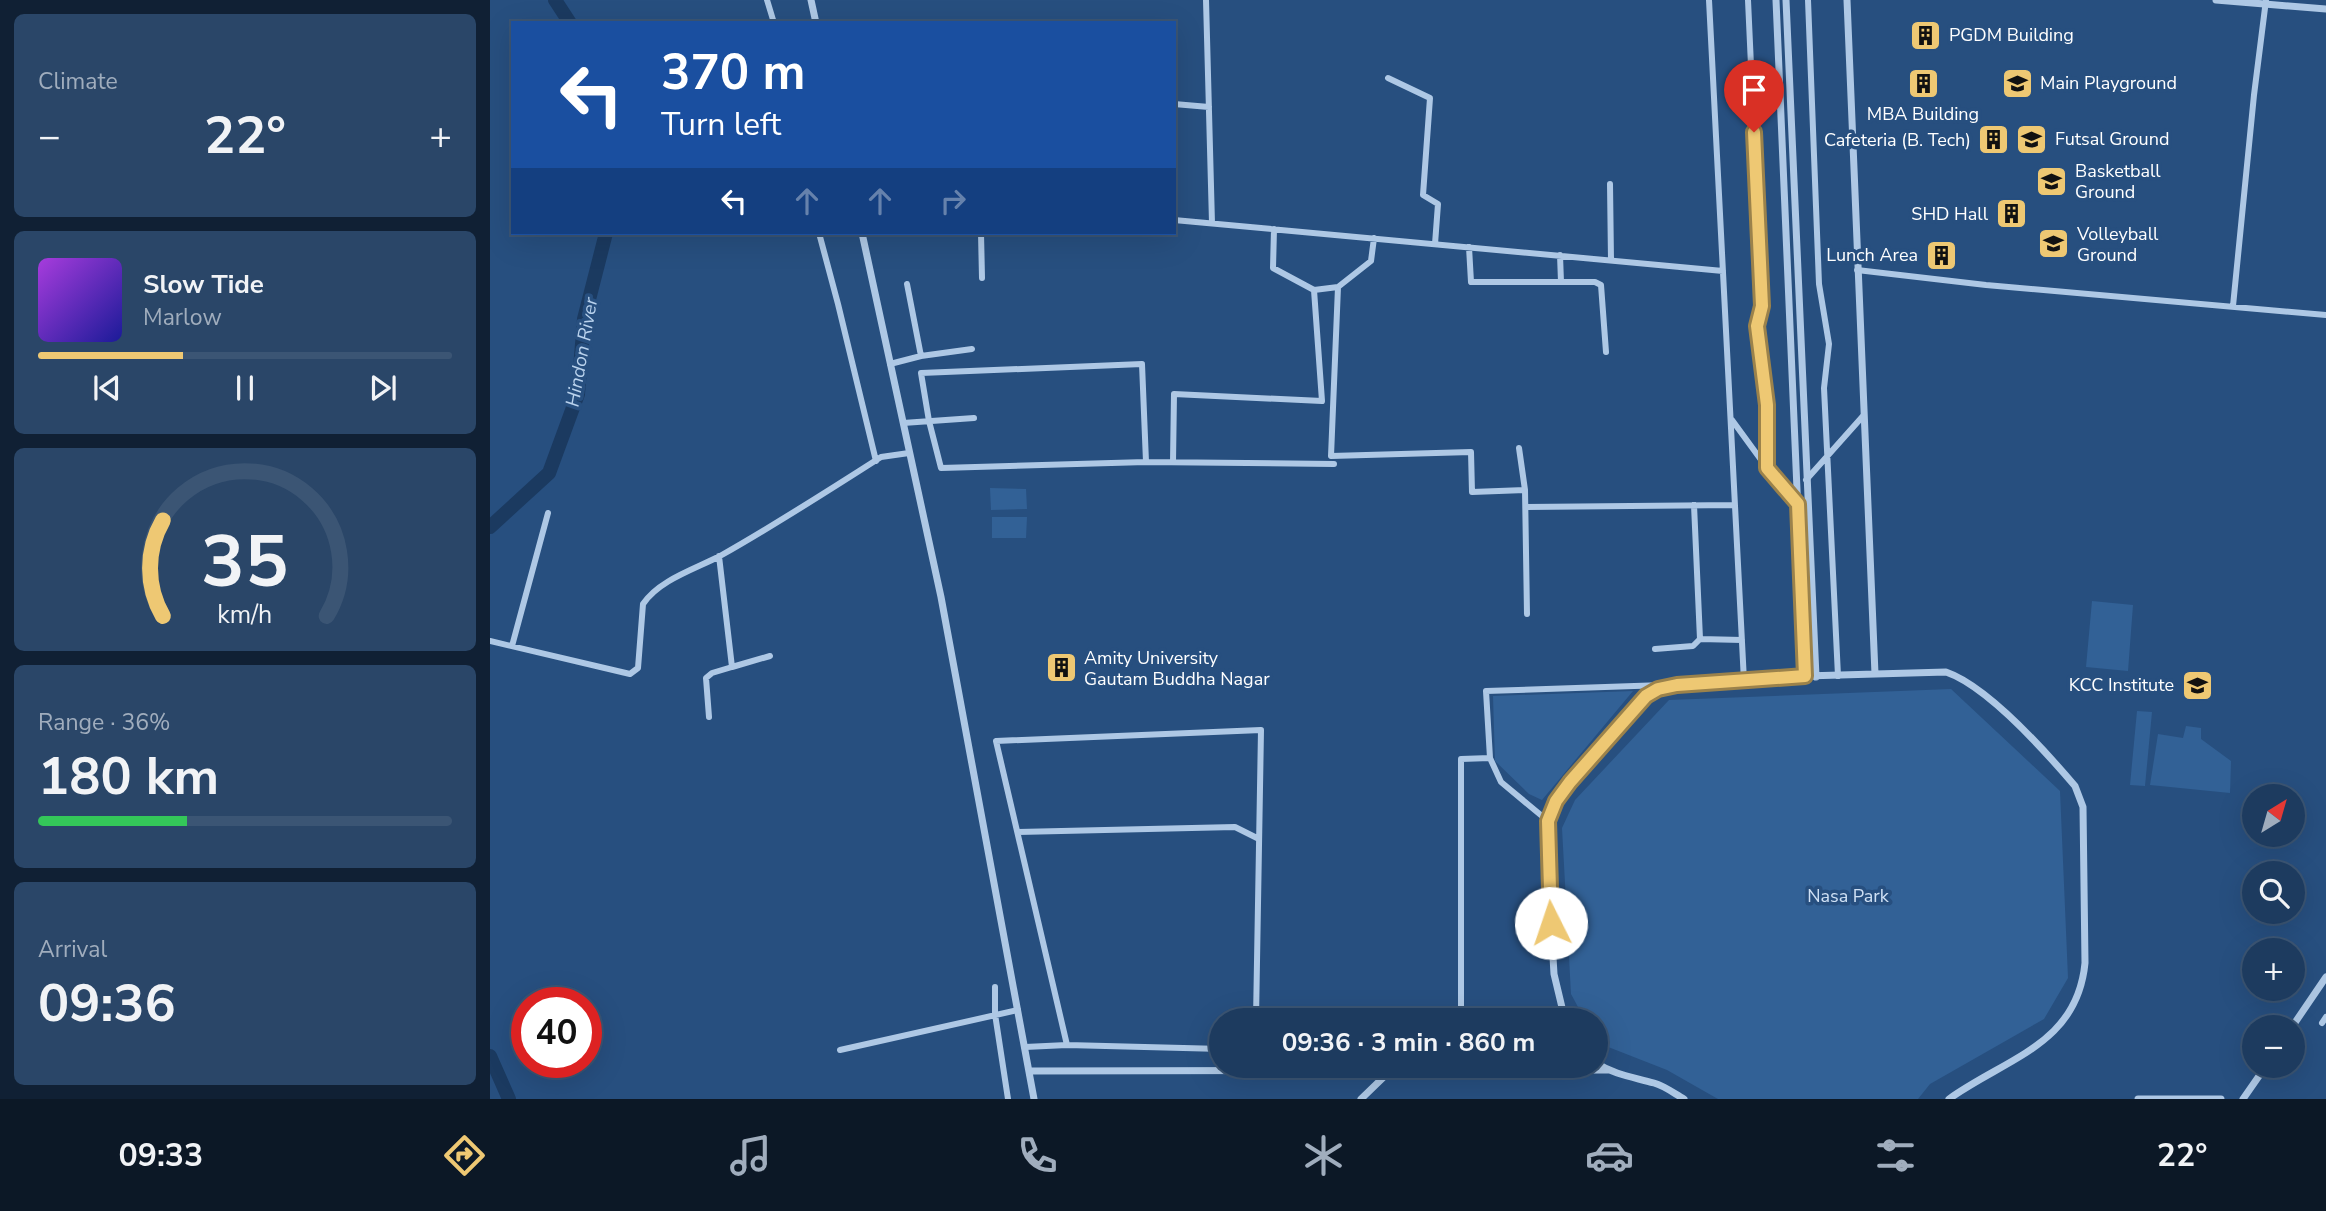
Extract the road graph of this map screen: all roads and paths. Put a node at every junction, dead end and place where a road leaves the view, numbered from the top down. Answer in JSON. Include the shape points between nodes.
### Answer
{"nodes":[{"id":1,"x":768,"y":0,"type":"edge"},
{"id":2,"x":811,"y":0,"type":"edge"},
{"id":3,"x":1206,"y":0,"type":"edge"},
{"id":4,"x":1709,"y":0,"type":"edge"},
{"id":5,"x":1748,"y":0,"type":"edge"},
{"id":6,"x":1776,"y":0,"type":"edge"},
{"id":7,"x":1786,"y":0,"type":"edge"},
{"id":8,"x":1808,"y":0,"type":"edge"},
{"id":9,"x":1847,"y":0,"type":"edge"},
{"id":10,"x":2216,"y":0,"type":"edge"},
{"id":11,"x":2266,"y":2,"type":"edge"},
{"id":12,"x":2326,"y":9,"type":"edge"},
{"id":13,"x":773,"y":21,"type":"edge"},
{"id":14,"x":816,"y":21,"type":"edge"},
{"id":15,"x":1388,"y":78,"type":"dead end"},
{"id":16,"x":1176,"y":104,"type":"edge"},
{"id":17,"x":1209,"y":107,"type":"junction"},
{"id":18,"x":1610,"y":184,"type":"dead end"},
{"id":19,"x":1176,"y":219,"type":"edge"},
{"id":20,"x":1212,"y":223,"type":"junction"},
{"id":21,"x":1274,"y":229,"type":"junction"},
{"id":22,"x":819,"y":235,"type":"edge"},
{"id":23,"x":862,"y":235,"type":"edge"},
{"id":24,"x":981,"y":235,"type":"edge"},
{"id":25,"x":1374,"y":238,"type":"junction"},
{"id":26,"x":1435,"y":244,"type":"junction"},
{"id":27,"x":1469,"y":247,"type":"junction"},
{"id":28,"x":1560,"y":256,"type":"junction"},
{"id":29,"x":1611,"y":260,"type":"junction"},
{"id":30,"x":1857,"y":270,"type":"junction"},
{"id":31,"x":1723,"y":271,"type":"junction"},
{"id":32,"x":982,"y":278,"type":"dead end"},
{"id":33,"x":1561,"y":282,"type":"junction"},
{"id":34,"x":907,"y":284,"type":"dead end"},
{"id":35,"x":1338,"y":287,"type":"junction"},
{"id":36,"x":1314,"y":290,"type":"junction"},
{"id":37,"x":2233,"y":306,"type":"junction"},
{"id":38,"x":2326,"y":315,"type":"edge"},
{"id":39,"x":972,"y":349,"type":"dead end"},
{"id":40,"x":1606,"y":352,"type":"dead end"},
{"id":41,"x":921,"y":356,"type":"junction"},
{"id":42,"x":890,"y":364,"type":"junction"},
{"id":43,"x":1863,"y":416,"type":"junction"},
{"id":44,"x":974,"y":418,"type":"dead end"},
{"id":45,"x":1731,"y":420,"type":"junction"},
{"id":46,"x":929,"y":421,"type":"junction"},
{"id":47,"x":903,"y":423,"type":"junction"},
{"id":48,"x":1519,"y":449,"type":"dead end"},
{"id":49,"x":909,"y":453,"type":"junction"},
{"id":50,"x":1828,"y":455,"type":"junction"},
{"id":51,"x":876,"y":461,"type":"junction"},
{"id":52,"x":1146,"y":462,"type":"junction"},
{"id":53,"x":1173,"y":462,"type":"junction"},
{"id":54,"x":1334,"y":464,"type":"dead end"},
{"id":55,"x":1767,"y":468,"type":"junction"},
{"id":56,"x":1806,"y":480,"type":"junction"},
{"id":57,"x":1525,"y":490,"type":"junction"},
{"id":58,"x":1798,"y":504,"type":"junction"},
{"id":59,"x":1694,"y":505,"type":"junction"},
{"id":60,"x":1735,"y":505,"type":"junction"},
{"id":61,"x":1525,"y":507,"type":"junction"},
{"id":62,"x":548,"y":513,"type":"dead end"},
{"id":63,"x":719,"y":556,"type":"junction"},
{"id":64,"x":1527,"y":614,"type":"dead end"},
{"id":65,"x":1700,"y":639,"type":"junction"},
{"id":66,"x":1742,"y":640,"type":"junction"},
{"id":67,"x":490,"y":641,"type":"edge"},
{"id":68,"x":512,"y":646,"type":"junction"},
{"id":69,"x":1656,"y":649,"type":"dead end"},
{"id":70,"x":770,"y":656,"type":"dead end"},
{"id":71,"x":732,"y":667,"type":"junction"},
{"id":72,"x":1875,"y":674,"type":"junction"},
{"id":73,"x":1805,"y":676,"type":"junction"},
{"id":74,"x":1838,"y":676,"type":"junction"},
{"id":75,"x":1816,"y":677,"type":"junction"},
{"id":76,"x":1744,"y":681,"type":"junction"},
{"id":77,"x":1677,"y":685,"type":"junction"},
{"id":78,"x":709,"y":717,"type":"dead end"},
{"id":79,"x":1490,"y":758,"type":"junction"},
{"id":80,"x":1548,"y":821,"type":"junction"},
{"id":81,"x":1018,"y":832,"type":"junction"},
{"id":82,"x":1259,"y":839,"type":"junction"},
{"id":83,"x":2326,"y":977,"type":"edge"},
{"id":84,"x":995,"y":987,"type":"dead end"},
{"id":85,"x":1255,"y":1008,"type":"edge"},
{"id":86,"x":1461,"y":1008,"type":"edge"},
{"id":87,"x":1562,"y":1008,"type":"edge"},
{"id":88,"x":1018,"y":1010,"type":"junction"},
{"id":89,"x":995,"y":1014,"type":"junction"},
{"id":90,"x":2300,"y":1015,"type":"edge"},
{"id":91,"x":1067,"y":1045,"type":"junction"},
{"id":92,"x":1025,"y":1047,"type":"junction"},
{"id":93,"x":840,"y":1049,"type":"dead end"},
{"id":94,"x":1209,"y":1049,"type":"edge"},
{"id":95,"x":1608,"y":1070,"type":"edge"},
{"id":96,"x":1030,"y":1071,"type":"junction"},
{"id":97,"x":1209,"y":1071,"type":"edge"},
{"id":98,"x":1383,"y":1078,"type":"edge"},
{"id":99,"x":2258,"y":1078,"type":"edge"},
{"id":100,"x":1008,"y":1099,"type":"edge"},
{"id":101,"x":1034,"y":1099,"type":"edge"},
{"id":102,"x":1361,"y":1099,"type":"edge"},
{"id":103,"x":1684,"y":1099,"type":"edge"},
{"id":104,"x":1949,"y":1099,"type":"edge"},
{"id":105,"x":2138,"y":1099,"type":"edge"},
{"id":106,"x":2221,"y":1099,"type":"edge"},
{"id":107,"x":2243,"y":1099,"type":"edge"}],
"edges":[{"from":1,"to":13,"type":"street"},
{"from":2,"to":14,"type":"street"},
{"from":3,"to":17,"type":"street"},
{"from":4,"to":31,"type":"street"},
{"from":5,"to":55,"type":"street","via":[[1762,306],[1757,326],[1767,405]]},
{"from":6,"to":58,"type":"street"},
{"from":7,"to":56,"type":"street"},
{"from":8,"to":50,"type":"street","via":[[1819,284],[1829,344],[1825,388]]},
{"from":9,"to":30,"type":"street"},
{"from":10,"to":11,"type":"street"},
{"from":11,"to":12,"type":"street"},
{"from":11,"to":37,"type":"street"},
{"from":15,"to":26,"type":"street","via":[[1430,98],[1423,195],[1438,204]]},
{"from":16,"to":17,"type":"street"},
{"from":17,"to":20,"type":"street"},
{"from":18,"to":29,"type":"street"},
{"from":19,"to":20,"type":"street"},
{"from":20,"to":21,"type":"street"},
{"from":21,"to":25,"type":"street"},
{"from":21,"to":36,"type":"street","via":[[1273,268]]},
{"from":22,"to":51,"type":"street"},
{"from":23,"to":42,"type":"street"},
{"from":24,"to":32,"type":"street"},
{"from":25,"to":26,"type":"street"},
{"from":25,"to":35,"type":"street","via":[[1371,261]]},
{"from":26,"to":27,"type":"street"},
{"from":27,"to":28,"type":"street"},
{"from":27,"to":33,"type":"street","via":[[1471,282]]},
{"from":28,"to":29,"type":"street"},
{"from":28,"to":33,"type":"street"},
{"from":29,"to":31,"type":"street"},
{"from":30,"to":37,"type":"street"},
{"from":30,"to":43,"type":"street"},
{"from":31,"to":45,"type":"street"},
{"from":33,"to":40,"type":"street","via":[[1601,285]]},
{"from":34,"to":41,"type":"street"},
{"from":35,"to":36,"type":"street"},
{"from":35,"to":57,"type":"street","via":[[1331,456],[1471,452],[1472,492]]},
{"from":36,"to":53,"type":"street","via":[[1322,401],[1174,394]]},
{"from":37,"to":38,"type":"street"},
{"from":39,"to":41,"type":"street"},
{"from":41,"to":42,"type":"street"},
{"from":42,"to":47,"type":"street"},
{"from":43,"to":50,"type":"street"},
{"from":43,"to":72,"type":"street"},
{"from":44,"to":46,"type":"street"},
{"from":45,"to":55,"type":"street"},
{"from":45,"to":60,"type":"street"},
{"from":46,"to":47,"type":"street"},
{"from":46,"to":52,"type":"street","via":[[941,468]]},
{"from":46,"to":52,"type":"street","via":[[921,373],[1142,364]]},
{"from":47,"to":49,"type":"street"},
{"from":48,"to":57,"type":"street"},
{"from":49,"to":51,"type":"street"},
{"from":49,"to":88,"type":"street","via":[[941,597]]},
{"from":50,"to":56,"type":"street"},
{"from":50,"to":74,"type":"street"},
{"from":51,"to":63,"type":"street"},
{"from":52,"to":53,"type":"street"},
{"from":53,"to":54,"type":"street"},
{"from":55,"to":58,"type":"street"},
{"from":56,"to":75,"type":"street"},
{"from":57,"to":61,"type":"street"},
{"from":58,"to":73,"type":"street"},
{"from":59,"to":60,"type":"street"},
{"from":59,"to":61,"type":"street"},
{"from":59,"to":65,"type":"street"},
{"from":60,"to":66,"type":"street"},
{"from":61,"to":64,"type":"street"},
{"from":62,"to":68,"type":"street"},
{"from":63,"to":68,"type":"street","via":[[648,597],[643,604],[638,668],[630,674]]},
{"from":63,"to":71,"type":"street"},
{"from":65,"to":66,"type":"street"},
{"from":65,"to":69,"type":"street","via":[[1693,646]]},
{"from":66,"to":76,"type":"street"},
{"from":67,"to":68,"type":"street"},
{"from":70,"to":71,"type":"street"},
{"from":71,"to":78,"type":"street","via":[[706,678]]},
{"from":72,"to":74,"type":"street"},
{"from":72,"to":104,"type":"street","via":[[1946,672],[1961,677],[1981,690],[2076,786],[2083,807],[2085,963],[2083,983],[2070,1013],[2028,1052]]},
{"from":73,"to":75,"type":"street"},
{"from":73,"to":76,"type":"street"},
{"from":74,"to":75,"type":"street"},
{"from":76,"to":77,"type":"street"},
{"from":77,"to":79,"type":"street","via":[[1486,691]]},
{"from":77,"to":80,"type":"street","via":[[1658,689],[1638,704],[1570,782]]},
{"from":79,"to":80,"type":"street","via":[[1501,782]]},
{"from":79,"to":86,"type":"street","via":[[1461,759]]},
{"from":80,"to":87,"type":"street","via":[[1555,974]]},
{"from":81,"to":82,"type":"street","via":[[1235,827]]},
{"from":81,"to":82,"type":"street","via":[[996,741],[1261,730]]},
{"from":81,"to":91,"type":"street"},
{"from":82,"to":85,"type":"street"},
{"from":83,"to":90,"type":"street"},
{"from":84,"to":89,"type":"street"},
{"from":88,"to":89,"type":"street"},
{"from":88,"to":92,"type":"street"},
{"from":89,"to":93,"type":"street"},
{"from":89,"to":100,"type":"street"},
{"from":91,"to":92,"type":"street"},
{"from":91,"to":94,"type":"street"},
{"from":92,"to":96,"type":"street"},
{"from":95,"to":103,"type":"street","via":[[1656,1083]]},
{"from":96,"to":97,"type":"street"},
{"from":96,"to":101,"type":"street"},
{"from":98,"to":102,"type":"street"},
{"from":99,"to":107,"type":"street"},
{"from":105,"to":106,"type":"street"}]}
